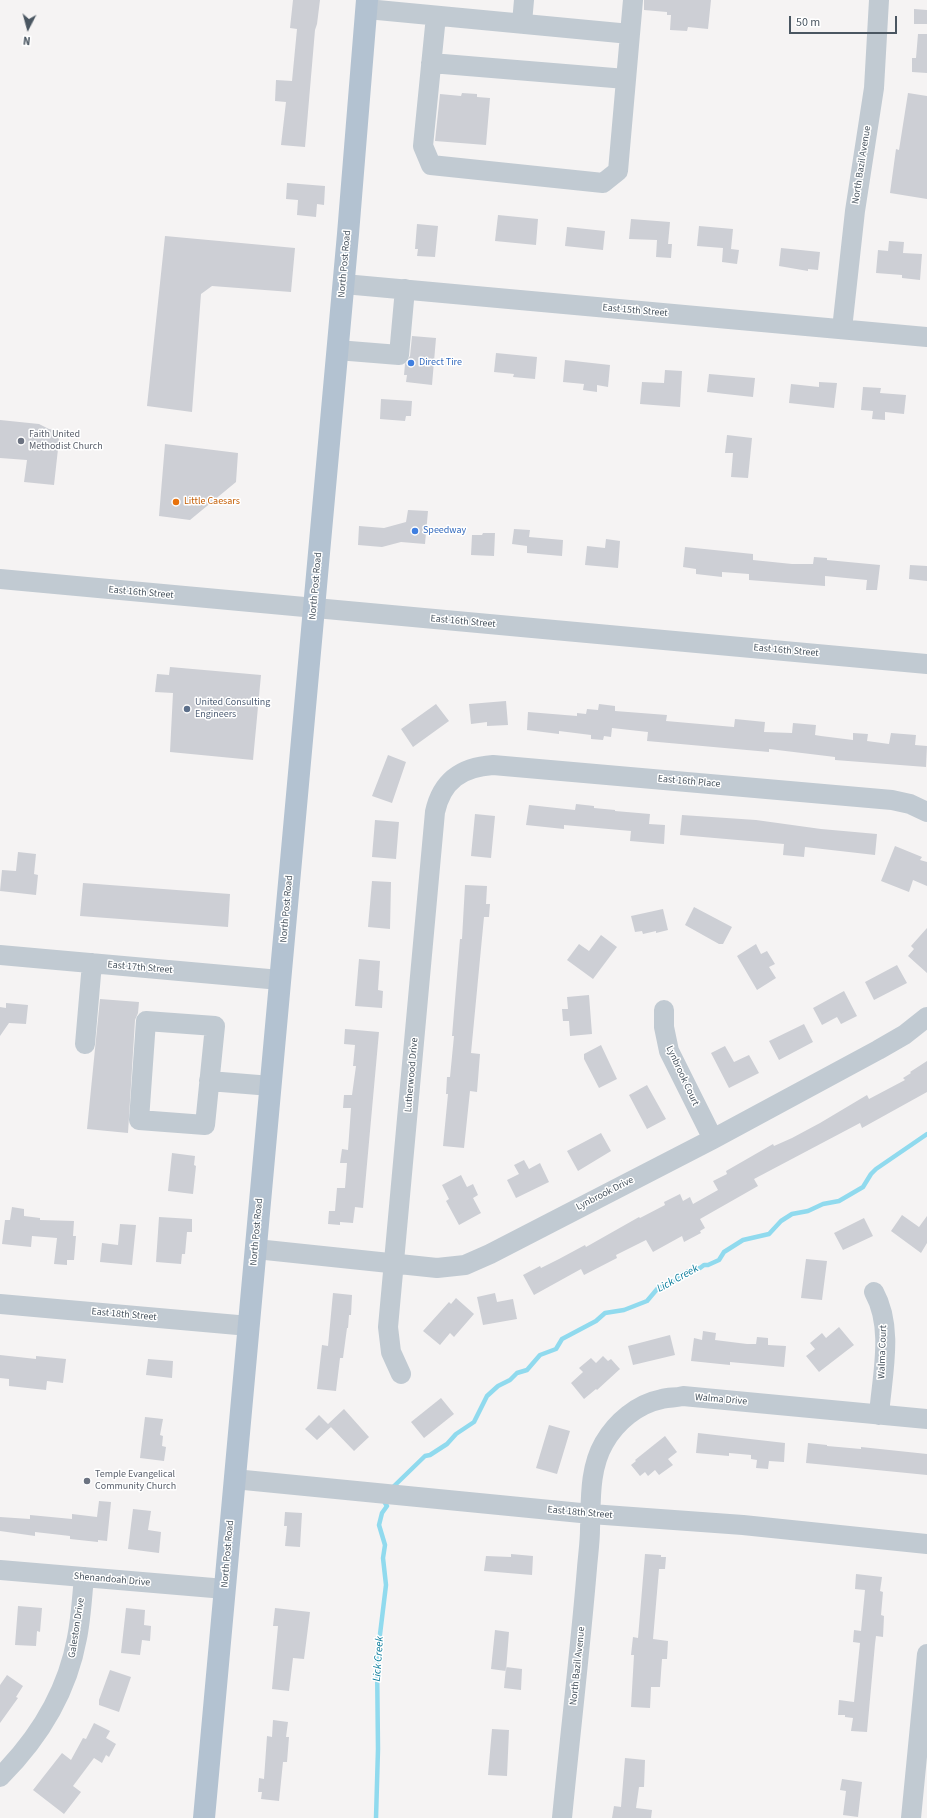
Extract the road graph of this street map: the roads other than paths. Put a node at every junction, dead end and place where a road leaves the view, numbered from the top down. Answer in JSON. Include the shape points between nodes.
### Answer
{"nodes":[{"id":1,"x":524,"y":0,"type":"edge"},
{"id":2,"x":633,"y":0,"type":"edge"},
{"id":3,"x":879,"y":0,"type":"edge"},
{"id":4,"x":367,"y":5,"type":"edge"},
{"id":5,"x":436,"y":16,"type":"junction"},
{"id":6,"x":522,"y":24,"type":"junction"},
{"id":7,"x":630,"y":34,"type":"junction"},
{"id":8,"x":431,"y":63,"type":"junction"},
{"id":9,"x":626,"y":79,"type":"junction"},
{"id":10,"x":344,"y":284,"type":"junction"},
{"id":11,"x":405,"y":289,"type":"junction"},
{"id":12,"x":842,"y":329,"type":"junction"},
{"id":13,"x":927,"y":337,"type":"edge"},
{"id":14,"x":337,"y":350,"type":"junction"},
{"id":15,"x":0,"y":579,"type":"edge"},
{"id":16,"x":314,"y":610,"type":"junction"},
{"id":17,"x":927,"y":664,"type":"edge"},
{"id":18,"x":453,"y":779,"type":"joint"},
{"id":19,"x":927,"y":812,"type":"edge"},
{"id":20,"x":0,"y":955,"type":"edge"},
{"id":21,"x":92,"y":963,"type":"junction"},
{"id":22,"x":280,"y":980,"type":"junction"},
{"id":23,"x":664,"y":1010,"type":"dead end"},
{"id":24,"x":927,"y":1016,"type":"edge"},
{"id":25,"x":85,"y":1044,"type":"dead end"},
{"id":26,"x":209,"y":1081,"type":"junction"},
{"id":27,"x":271,"y":1086,"type":"junction"},
{"id":28,"x":713,"y":1138,"type":"junction"},
{"id":29,"x":256,"y":1249,"type":"junction"},
{"id":30,"x":395,"y":1263,"type":"junction"},
{"id":31,"x":874,"y":1292,"type":"dead end"},
{"id":32,"x":0,"y":1304,"type":"edge"},
{"id":33,"x":249,"y":1326,"type":"junction"},
{"id":34,"x":401,"y":1374,"type":"dead end"},
{"id":35,"x":879,"y":1415,"type":"junction"},
{"id":36,"x":927,"y":1419,"type":"edge"},
{"id":37,"x":234,"y":1479,"type":"junction"},
{"id":38,"x":590,"y":1514,"type":"junction"},
{"id":39,"x":927,"y":1544,"type":"edge"},
{"id":40,"x":0,"y":1570,"type":"edge"},
{"id":41,"x":84,"y":1577,"type":"junction"},
{"id":42,"x":225,"y":1589,"type":"junction"},
{"id":43,"x":927,"y":1654,"type":"edge"},
{"id":44,"x":0,"y":1777,"type":"edge"},
{"id":45,"x":204,"y":1818,"type":"edge"},
{"id":46,"x":562,"y":1818,"type":"edge"},
{"id":47,"x":911,"y":1818,"type":"edge"}],
"edges":[{"from":1,"to":6,"type":"street"},
{"from":2,"to":7,"type":"street"},
{"from":3,"to":12,"type":"street","name":"North Bazil Avenue","via":[[874,88],[855,211]]},
{"from":4,"to":5,"type":"street"},
{"from":4,"to":10,"type":"main road","name":"North Post Road"},
{"from":5,"to":6,"type":"street"},
{"from":5,"to":8,"type":"street"},
{"from":6,"to":7,"type":"street"},
{"from":7,"to":9,"type":"street"},
{"from":8,"to":9,"type":"street"},
{"from":8,"to":9,"type":"street","via":[[422,146],[431,165],[603,183],[618,171]]},
{"from":10,"to":11,"type":"street","name":"East 15th Street"},
{"from":10,"to":14,"type":"main road","name":"North Post Road"},
{"from":11,"to":12,"type":"street","name":"East 15th Street"},
{"from":11,"to":14,"type":"street","via":[[399,355]]},
{"from":12,"to":13,"type":"street","name":"East 15th Street"},
{"from":14,"to":16,"type":"main road","name":"North Post Road"},
{"from":15,"to":16,"type":"street","name":"East 16th Street"},
{"from":16,"to":17,"type":"street","name":"East 16th Street"},
{"from":16,"to":22,"type":"main road","name":"North Post Road"},
{"from":18,"to":19,"type":"street","name":"East 16th Place","via":[[477,766],[493,765],[892,800],[910,804]]},
{"from":18,"to":30,"type":"street","name":"Lutherwood Drive","via":[[440,796],[435,812]]},
{"from":20,"to":21,"type":"street","name":"East 17th Street"},
{"from":21,"to":22,"type":"street","name":"East 17th Street"},
{"from":21,"to":25,"type":"street"},
{"from":22,"to":27,"type":"main road","name":"North Post Road"},
{"from":23,"to":28,"type":"street","name":"Lynbrook Court","via":[[668,1051]]},
{"from":24,"to":28,"type":"street","name":"Lynbrook Drive","via":[[904,1035],[878,1050]]},
{"from":26,"to":26,"type":"street","via":[[215,1026],[146,1021],[139,1120],[205,1125]]},
{"from":26,"to":27,"type":"street"},
{"from":27,"to":29,"type":"main road","name":"North Post Road"},
{"from":28,"to":30,"type":"street","name":"Lynbrook Drive","via":[[478,1260],[444,1268]]},
{"from":29,"to":30,"type":"street","name":"Lynbrook Drive"},
{"from":29,"to":33,"type":"main road","name":"North Post Road"},
{"from":30,"to":34,"type":"street","name":"Lutherwood Drive","via":[[388,1336],[393,1360]]},
{"from":31,"to":35,"type":"street","name":"Walma Court","via":[[882,1309],[886,1330]]},
{"from":32,"to":33,"type":"street","name":"East 18th Street"},
{"from":33,"to":37,"type":"main road","name":"North Post Road"},
{"from":35,"to":36,"type":"street","name":"Walma Drive"},
{"from":35,"to":38,"type":"street","name":"Walma Drive","via":[[683,1396],[658,1400],[628,1415],[603,1444],[594,1471]]},
{"from":37,"to":38,"type":"street","name":"East 18th Street"},
{"from":37,"to":42,"type":"main road","name":"North Post Road"},
{"from":38,"to":39,"type":"street","name":"East 18th Street","via":[[743,1525]]},
{"from":38,"to":46,"type":"street","name":"North Bazil Avenue","via":[[579,1658]]},
{"from":40,"to":41,"type":"street","name":"Shenandoah Drive"},
{"from":41,"to":42,"type":"street","name":"Shenandoah Drive"},
{"from":41,"to":44,"type":"street","name":"Galeston Drive","via":[[77,1639],[71,1665],[61,1690],[39,1731]]},
{"from":42,"to":45,"type":"main road","name":"North Post Road"},
{"from":43,"to":47,"type":"street"}]}
